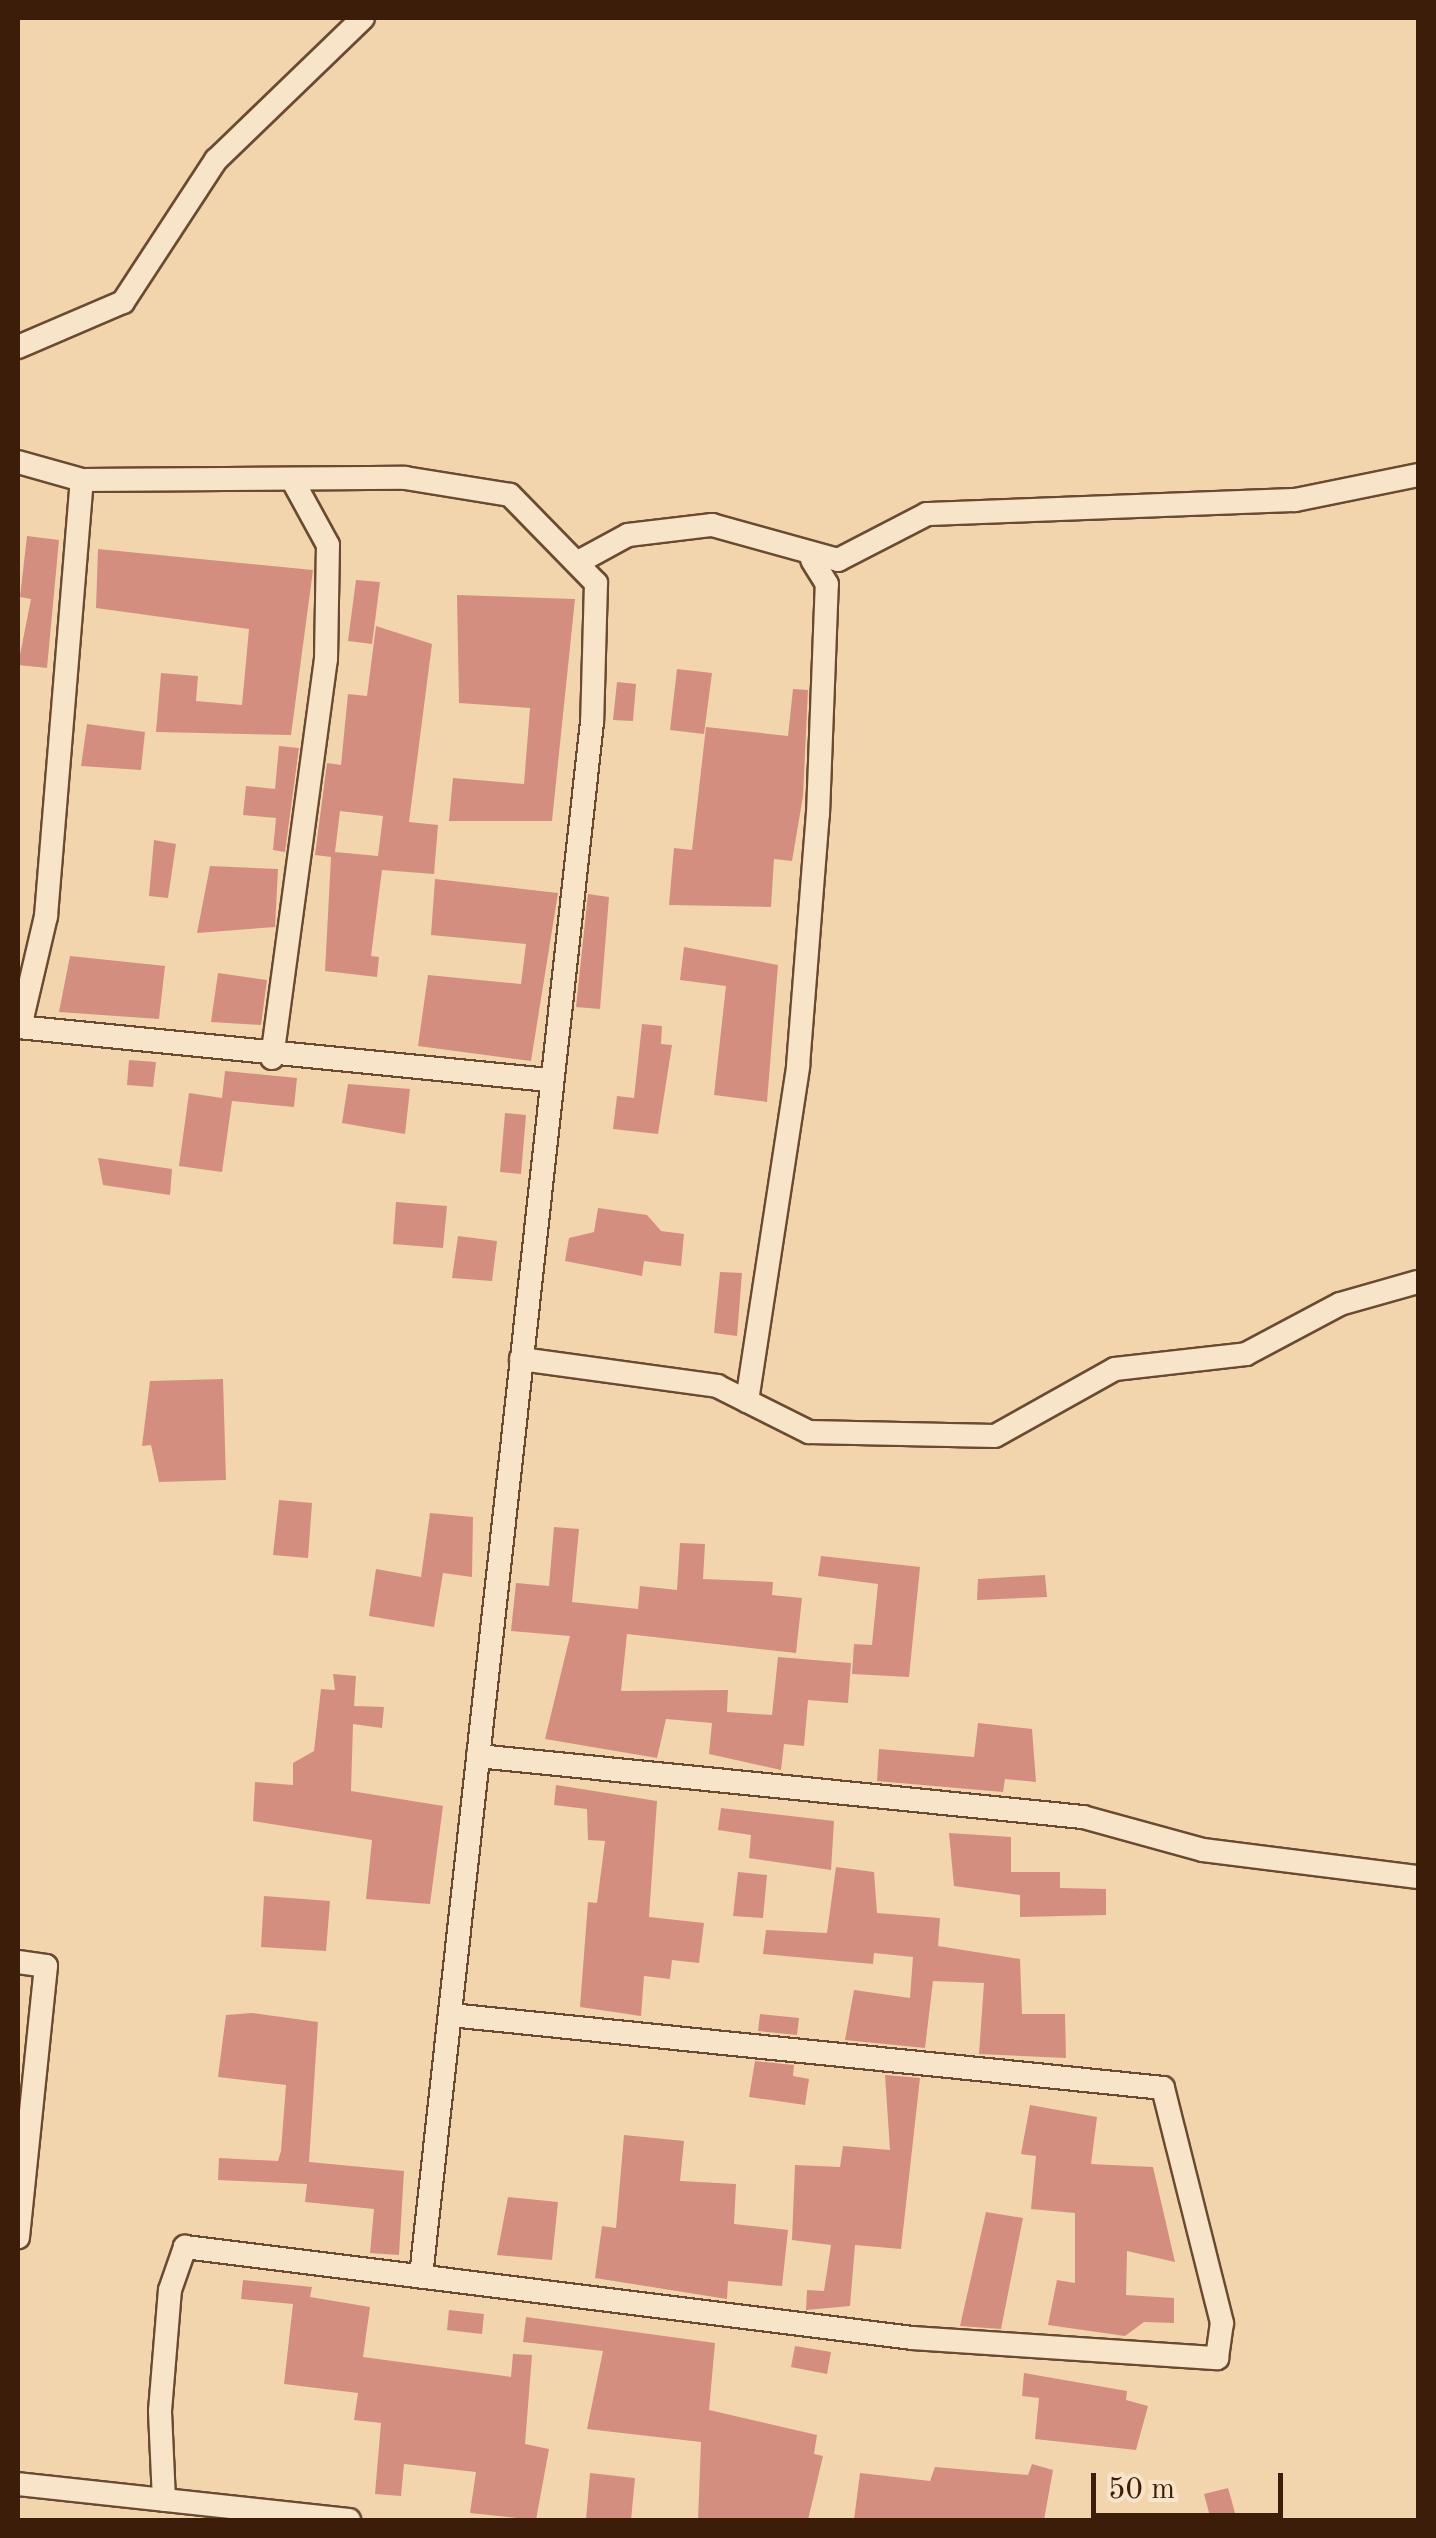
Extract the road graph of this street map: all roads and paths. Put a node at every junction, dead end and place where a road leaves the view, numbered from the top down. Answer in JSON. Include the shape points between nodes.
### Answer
{"nodes":[{"id":1,"x":363,"y":18,"type":"edge"},
{"id":2,"x":18,"y":347,"type":"edge"},
{"id":3,"x":18,"y":462,"type":"edge"},
{"id":4,"x":1418,"y":475,"type":"edge"},
{"id":5,"x":82,"y":480,"type":"junction"},
{"id":6,"x":294,"y":483,"type":"junction"},
{"id":7,"x":582,"y":560,"type":"junction"},
{"id":8,"x":812,"y":560,"type":"junction"},
{"id":9,"x":19,"y":1027,"type":"edge"},
{"id":10,"x":272,"y":1058,"type":"junction"},
{"id":11,"x":548,"y":1080,"type":"junction"},
{"id":12,"x":1418,"y":1282,"type":"edge"},
{"id":13,"x":521,"y":1359,"type":"junction"},
{"id":14,"x":747,"y":1401,"type":"junction"},
{"id":15,"x":478,"y":1756,"type":"junction"},
{"id":16,"x":1418,"y":1877,"type":"edge"},
{"id":17,"x":18,"y":1962,"type":"edge"},
{"id":18,"x":450,"y":2015,"type":"junction"},
{"id":19,"x":18,"y":2238,"type":"edge"},
{"id":20,"x":420,"y":2277,"type":"junction"},
{"id":21,"x":18,"y":2484,"type":"edge"},
{"id":22,"x":164,"y":2500,"type":"junction"},
{"id":23,"x":349,"y":2520,"type":"edge"}],
"edges":[{"from":1,"to":2,"type":"street","via":[[216,160],[123,302]]},
{"from":3,"to":5,"type":"street"},
{"from":4,"to":8,"type":"street","via":[[1295,500],[927,514],[838,560]]},
{"from":5,"to":6,"type":"street"},
{"from":5,"to":9,"type":"street","via":[[46,916]]},
{"from":6,"to":7,"type":"street","via":[[405,478],[510,494]]},
{"from":6,"to":10,"type":"street","via":[[328,545],[326,659]]},
{"from":7,"to":8,"type":"street","via":[[628,535],[712,525]]},
{"from":7,"to":11,"type":"street","via":[[596,583],[592,722]]},
{"from":8,"to":14,"type":"street","via":[[827,584],[818,814],[798,1066]]},
{"from":9,"to":10,"type":"street"},
{"from":10,"to":11,"type":"street"},
{"from":11,"to":13,"type":"street"},
{"from":12,"to":14,"type":"street","via":[[1340,1304],[1246,1354],[1115,1369],[994,1436],[809,1432]]},
{"from":13,"to":14,"type":"street","via":[[717,1386]]},
{"from":13,"to":15,"type":"street"},
{"from":15,"to":16,"type":"street","via":[[1083,1818],[1203,1850]]},
{"from":15,"to":18,"type":"street"},
{"from":17,"to":19,"type":"street","via":[[46,1966]]},
{"from":18,"to":20,"type":"street"},
{"from":18,"to":20,"type":"street","via":[[1163,2088],[1222,2324],[1217,2358],[912,2338]]},
{"from":20,"to":22,"type":"street","via":[[185,2247],[170,2290],[160,2411]]},
{"from":21,"to":22,"type":"street"},
{"from":22,"to":23,"type":"street"}]}
